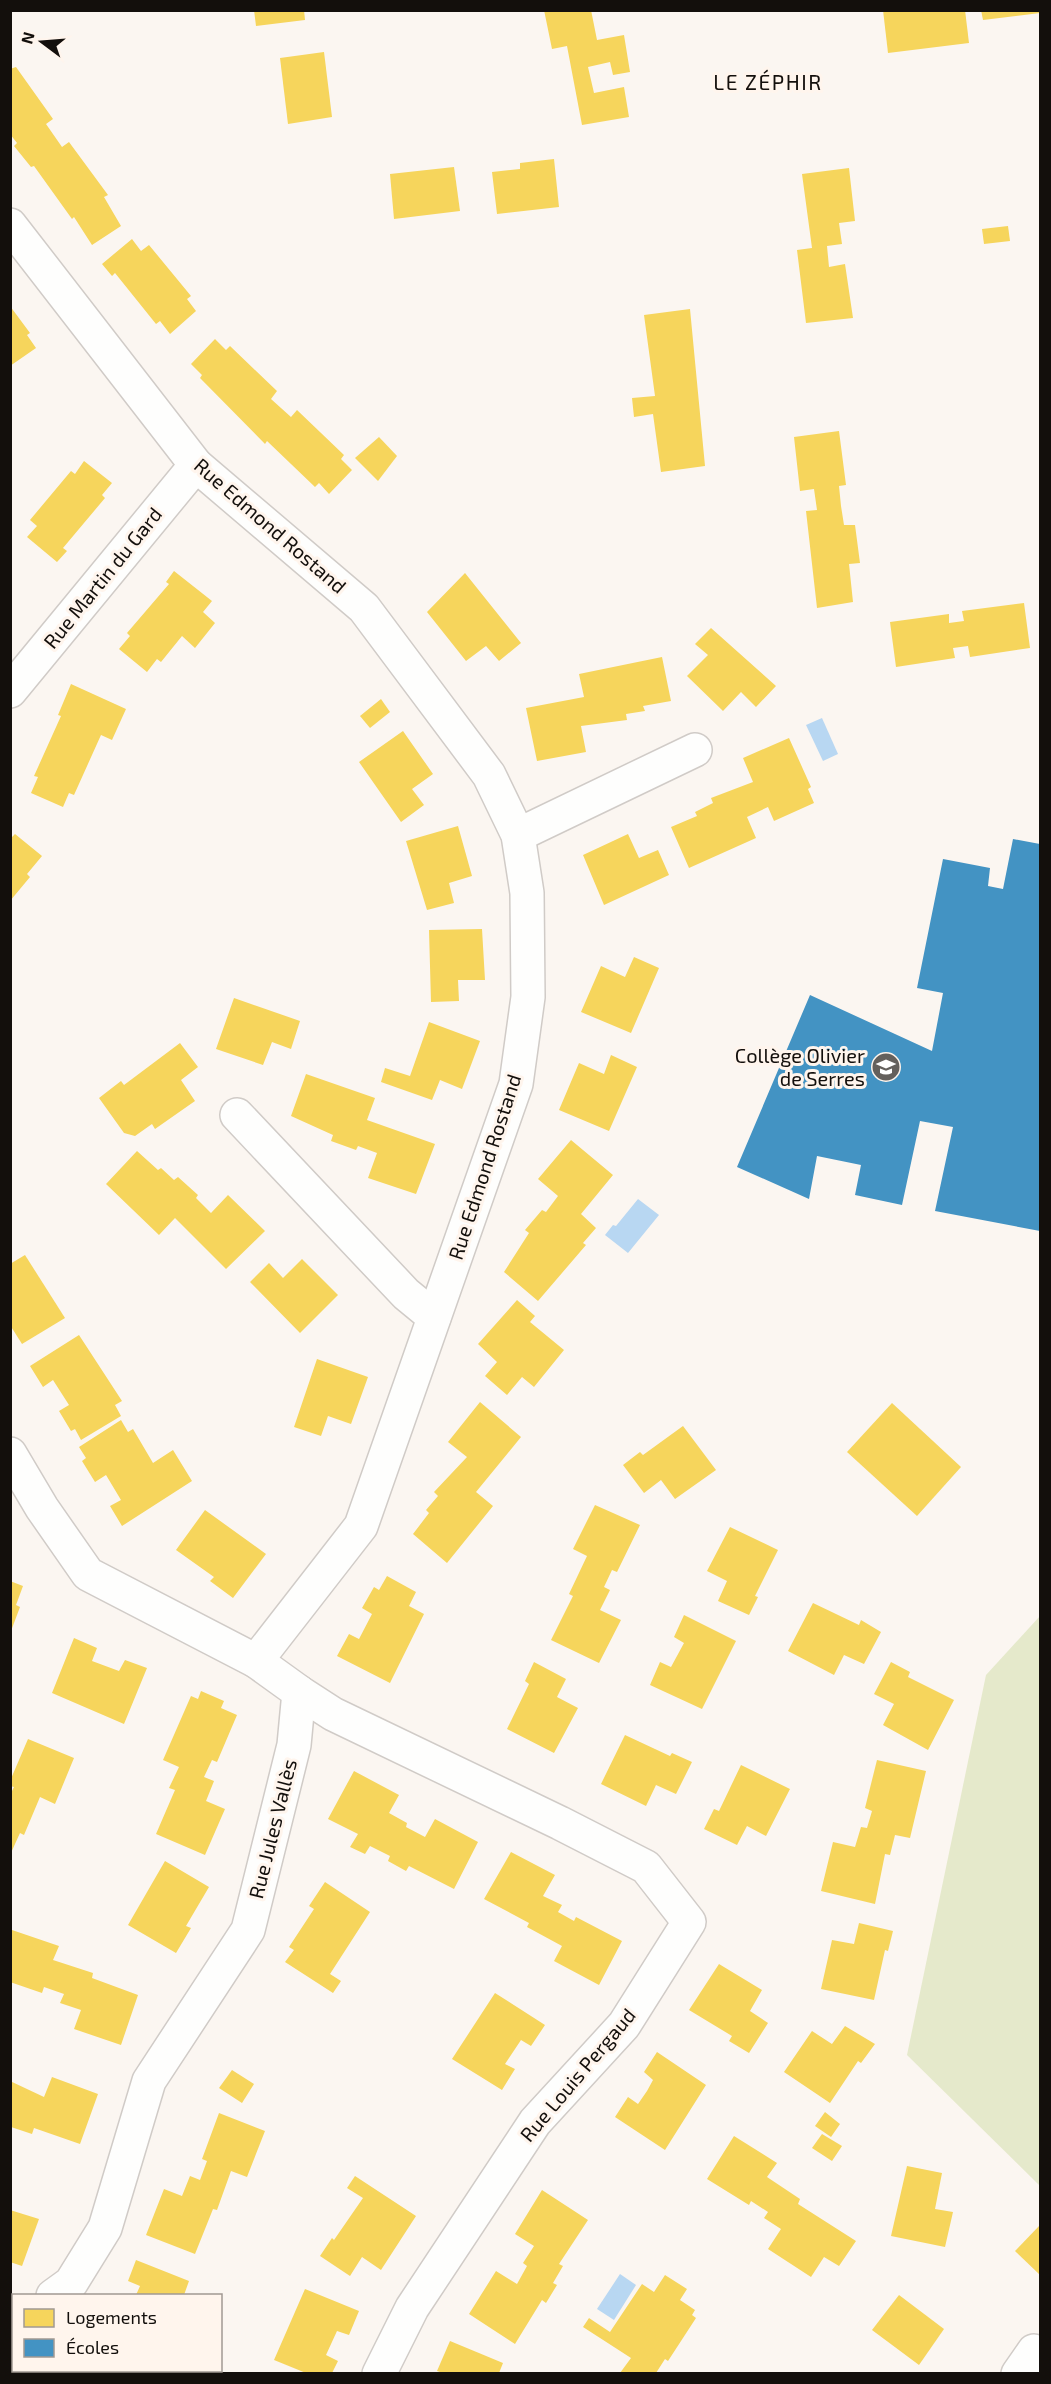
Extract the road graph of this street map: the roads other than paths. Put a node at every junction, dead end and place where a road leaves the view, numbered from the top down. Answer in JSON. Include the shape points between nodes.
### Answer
{"nodes":[{"id":1,"x":10,"y":225,"type":"edge"},
{"id":2,"x":196,"y":465,"type":"junction"},
{"id":3,"x":10,"y":690,"type":"edge"},
{"id":4,"x":695,"y":750,"type":"dead end"},
{"id":5,"x":518,"y":835,"type":"junction"},
{"id":6,"x":237,"y":1115,"type":"dead end"},
{"id":7,"x":434,"y":1317,"type":"junction"},
{"id":8,"x":10,"y":1454,"type":"edge"},
{"id":9,"x":256,"y":1661,"type":"junction"},
{"id":10,"x":299,"y":1692,"type":"junction"},
{"id":11,"x":54,"y":2294,"type":"edge"},
{"id":12,"x":379,"y":2373,"type":"edge"}],
"edges":[{"from":1,"to":2,"type":"street","name":"Rue Edmond Rostand"},
{"from":2,"to":3,"type":"street","name":"Rue Martin du Gard"},
{"from":2,"to":5,"type":"street","name":"Rue Edmond Rostand","via":[[364,608],[489,775]]},
{"from":4,"to":5,"type":"street"},
{"from":5,"to":7,"type":"street","name":"Rue Edmond Rostand","via":[[527,893],[528,997],[516,1084]]},
{"from":6,"to":7,"type":"street","via":[[406,1294]]},
{"from":7,"to":9,"type":"street","name":"Rue Edmond Rostand","via":[[361,1526]]},
{"from":8,"to":9,"type":"street","via":[[88,1574]]},
{"from":9,"to":10,"type":"street"},
{"from":10,"to":11,"type":"street","name":"Rue Jules Vallès","via":[[294,1745],[248,1930],[148,2081],[105,2228],[71,2283]]},
{"from":10,"to":12,"type":"street","name":"Rue Louis Pergaud","via":[[333,1714],[646,1867],[689,1922],[624,2025],[535,2122],[412,2308]]}]}
